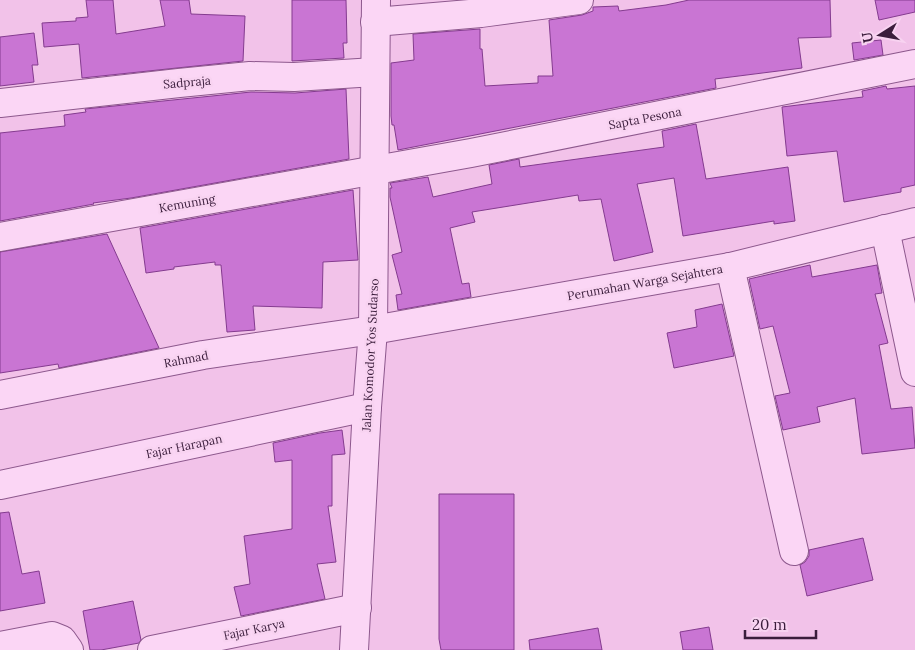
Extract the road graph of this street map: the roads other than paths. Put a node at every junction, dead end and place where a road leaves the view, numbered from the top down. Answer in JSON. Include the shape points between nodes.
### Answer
{"nodes":[{"id":1,"x":579,"y":0,"type":"edge"},
{"id":2,"x":376,"y":11,"type":"edge"},
{"id":3,"x":915,"y":64,"type":"edge"},
{"id":4,"x":375,"y":72,"type":"junction"},
{"id":5,"x":0,"y":103,"type":"edge"},
{"id":6,"x":374,"y":169,"type":"junction"},
{"id":7,"x":915,"y":222,"type":"edge"},
{"id":8,"x":885,"y":229,"type":"junction"},
{"id":9,"x":0,"y":237,"type":"edge"},
{"id":10,"x":730,"y":267,"type":"junction"},
{"id":11,"x":373,"y":330,"type":"junction"},
{"id":12,"x":915,"y":372,"type":"edge"},
{"id":13,"x":0,"y":395,"type":"edge"},
{"id":14,"x":367,"y":407,"type":"junction"},
{"id":15,"x":0,"y":485,"type":"edge"},
{"id":16,"x":794,"y":551,"type":"dead end"},
{"id":17,"x":357,"y":608,"type":"junction"},
{"id":18,"x":0,"y":646,"type":"edge"},
{"id":19,"x":70,"y":650,"type":"edge"},
{"id":20,"x":152,"y":650,"type":"edge"},
{"id":21,"x":354,"y":650,"type":"edge"}],
"edges":[{"from":1,"to":2,"type":"street","via":[[482,13]]},
{"from":2,"to":4,"type":"street","name":"Jalan Komodor Yos Sudarso"},
{"from":3,"to":6,"type":"street","name":"Sapta Pesona","via":[[471,153]]},
{"from":4,"to":5,"type":"street","name":"Sadpraja","via":[[250,76]]},
{"from":4,"to":6,"type":"street","name":"Jalan Komodor Yos Sudarso"},
{"from":6,"to":9,"type":"street","name":"Kemuning"},
{"from":6,"to":11,"type":"street","name":"Jalan Komodor Yos Sudarso"},
{"from":7,"to":8,"type":"street","name":"Perumahan Warga Sejahtera"},
{"from":8,"to":10,"type":"street","name":"Perumahan Warga Sejahtera"},
{"from":8,"to":12,"type":"street"},
{"from":10,"to":11,"type":"street","name":"Perumahan Warga Sejahtera"},
{"from":10,"to":16,"type":"street"},
{"from":11,"to":13,"type":"street","name":"Rahmad","via":[[203,355]]},
{"from":11,"to":14,"type":"street","name":"Jalan Komodor Yos Sudarso"},
{"from":14,"to":15,"type":"street","name":"Fajar Harapan"},
{"from":14,"to":17,"type":"street","name":"Jalan Komodor Yos Sudarso"},
{"from":17,"to":20,"type":"street","name":"Fajar Karya"},
{"from":17,"to":21,"type":"street","name":"Jalan Komodor Yos Sudarso"},
{"from":18,"to":19,"type":"street","via":[[52,636],[62,640]]}]}
